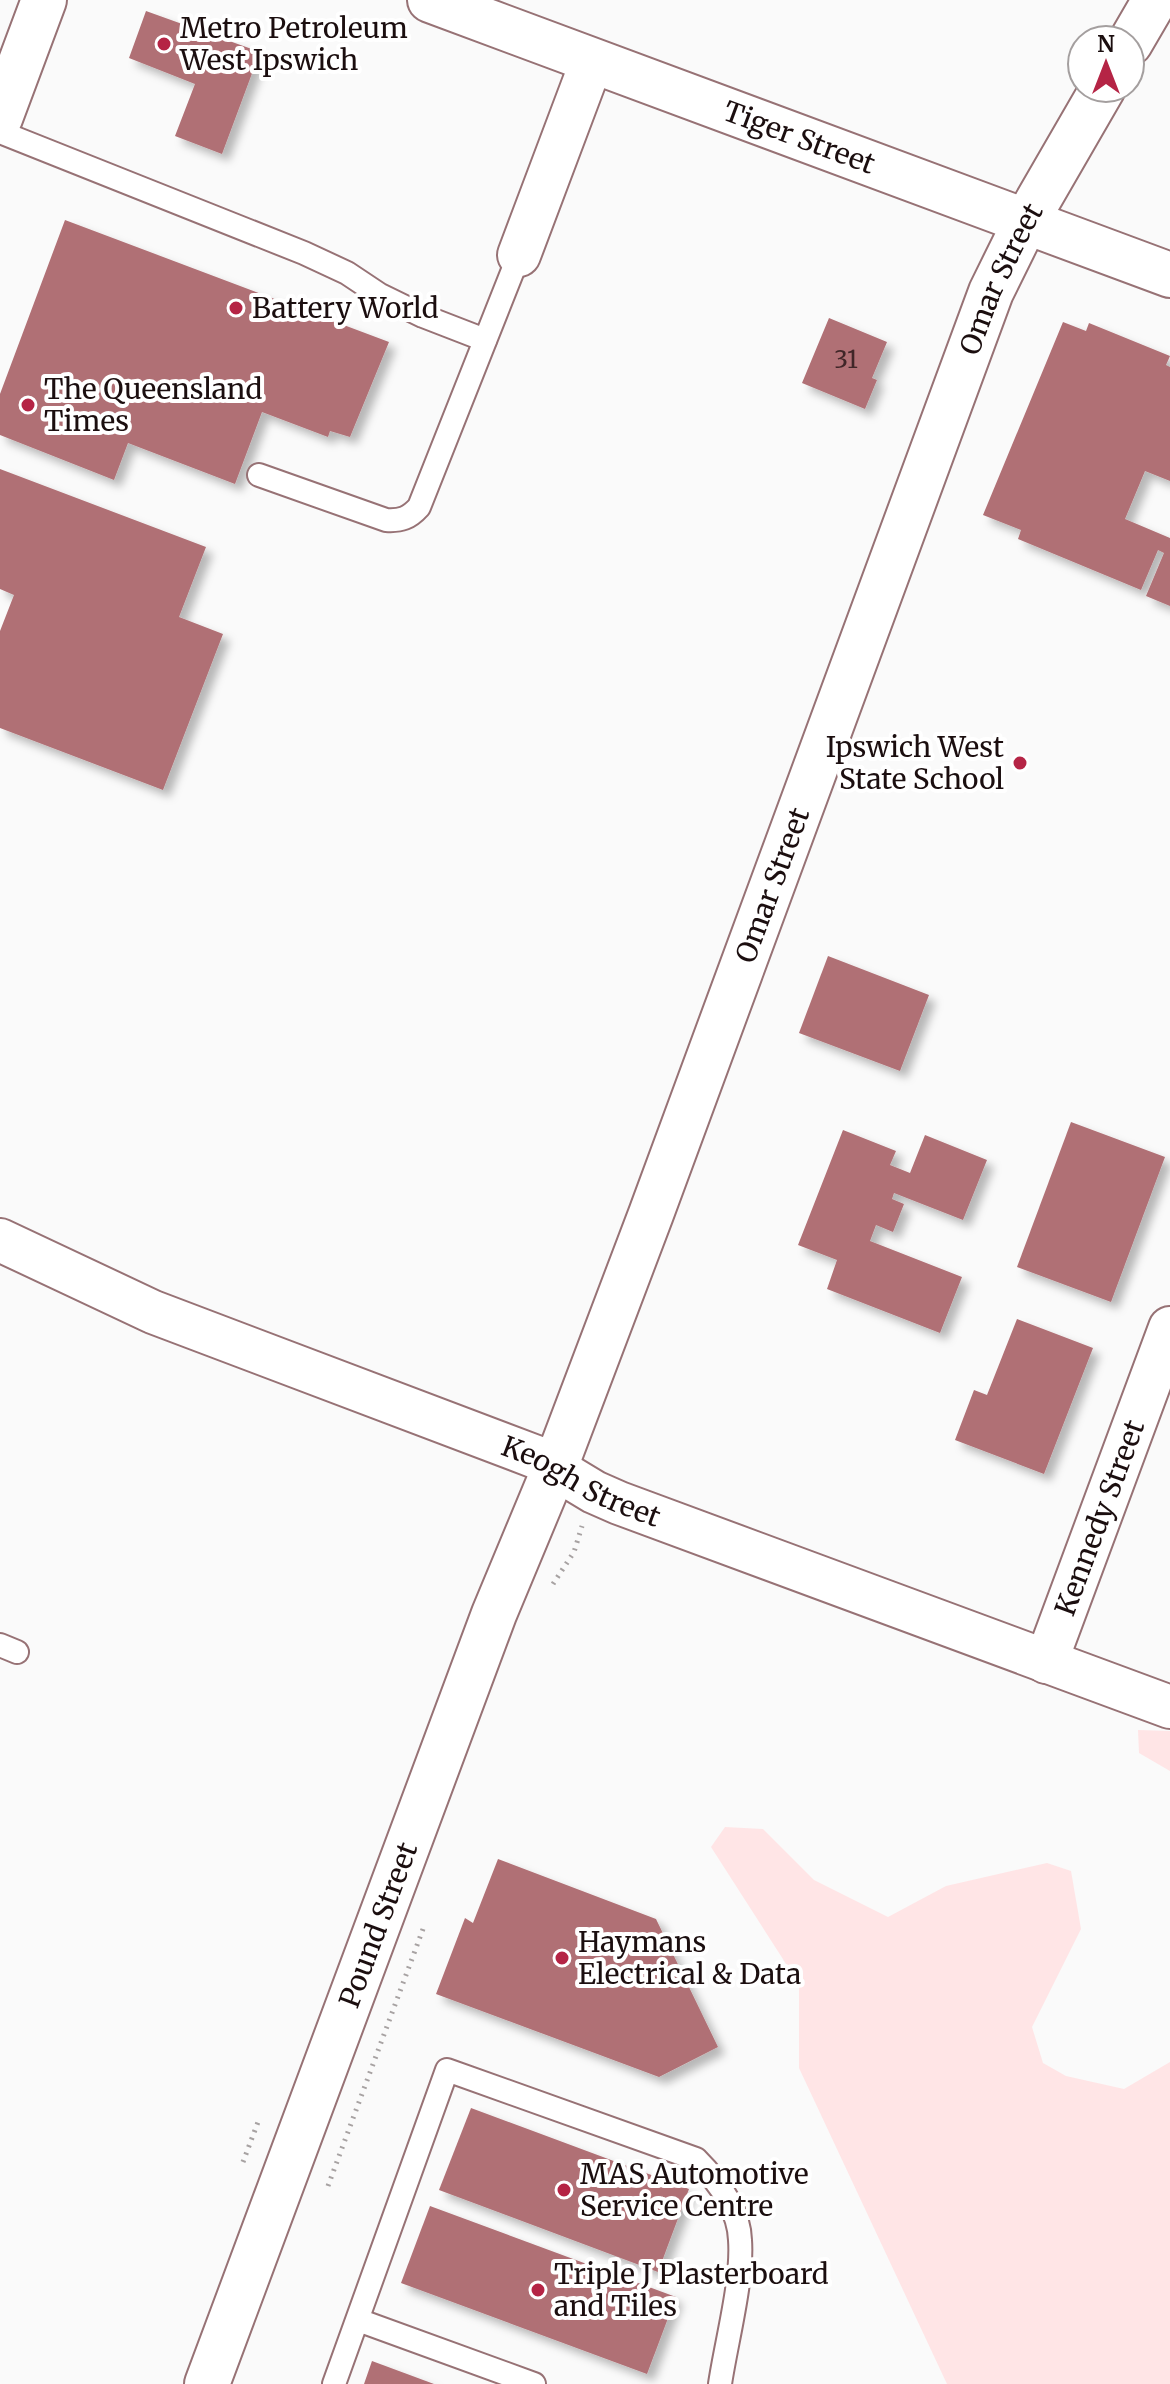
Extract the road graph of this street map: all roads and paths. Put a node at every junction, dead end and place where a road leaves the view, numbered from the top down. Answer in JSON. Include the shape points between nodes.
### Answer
{"nodes":[{"id":1,"x":44,"y":0,"type":"edge"},
{"id":2,"x":430,"y":0,"type":"edge"},
{"id":3,"x":1155,"y":0,"type":"edge"},
{"id":4,"x":1141,"y":24,"type":"edge"},
{"id":5,"x":592,"y":61,"type":"junction"},
{"id":6,"x":1094,"y":104,"type":"edge"},
{"id":7,"x":0,"y":118,"type":"edge"},
{"id":8,"x":0,"y":132,"type":"edge"},
{"id":9,"x":1025,"y":223,"type":"junction"},
{"id":10,"x":519,"y":255,"type":"joint"},
{"id":11,"x":1170,"y":275,"type":"edge"},
{"id":12,"x":485,"y":340,"type":"junction"},
{"id":13,"x":259,"y":475,"type":"dead end"},
{"id":14,"x":0,"y":1240,"type":"edge"},
{"id":15,"x":1170,"y":1328,"type":"edge"},
{"id":16,"x":554,"y":1470,"type":"junction"},
{"id":17,"x":1046,"y":1662,"type":"junction"},
{"id":18,"x":1170,"y":1707,"type":"edge"},
{"id":19,"x":261,"y":2114,"type":"dead end"},
{"id":20,"x":243,"y":2162,"type":"dead end"},
{"id":21,"x":358,"y":2320,"type":"junction"},
{"id":22,"x":207,"y":2384,"type":"edge"},
{"id":23,"x":334,"y":2384,"type":"edge"},
{"id":24,"x":534,"y":2384,"type":"edge"},
{"id":25,"x":720,"y":2384,"type":"edge"}],
"edges":[{"from":1,"to":7,"type":"street"},
{"from":2,"to":5,"type":"street","name":"Tiger Street"},
{"from":3,"to":4,"type":"street"},
{"from":5,"to":9,"type":"street","name":"Tiger Street"},
{"from":5,"to":10,"type":"street"},
{"from":6,"to":9,"type":"street","name":"Omar Street"},
{"from":8,"to":12,"type":"lane","via":[[304,253],[423,316]]},
{"from":9,"to":11,"type":"street","name":"Tiger Street"},
{"from":9,"to":16,"type":"street","name":"Omar Street","via":[[991,292]]},
{"from":10,"to":12,"type":"lane"},
{"from":12,"to":13,"type":"lane","via":[[419,507],[410,516],[386,520]]},
{"from":14,"to":16,"type":"street","name":"Keogh Street","via":[[153,1312],[536,1457]]},
{"from":15,"to":17,"type":"street","name":"Kennedy Street"},
{"from":16,"to":17,"type":"street","name":"Keogh Street","via":[[619,1503]]},
{"from":16,"to":22,"type":"street","name":"Pound Street","via":[[494,1614]]},
{"from":17,"to":18,"type":"street","name":"Keogh Street"},
{"from":19,"to":20,"type":"path"},
{"from":21,"to":23,"type":"lane"},
{"from":21,"to":24,"type":"lane"},
{"from":21,"to":25,"type":"lane","via":[[447,2070],[696,2159],[714,2177],[734,2212],[741,2239]]}]}
